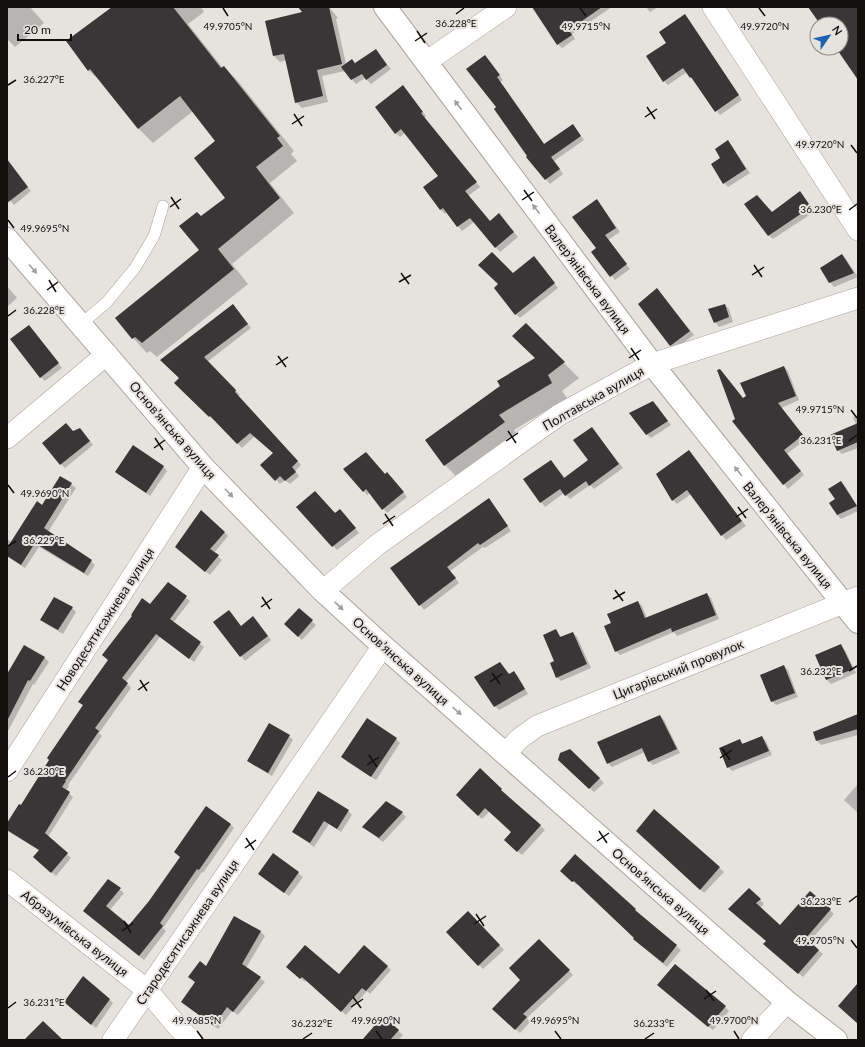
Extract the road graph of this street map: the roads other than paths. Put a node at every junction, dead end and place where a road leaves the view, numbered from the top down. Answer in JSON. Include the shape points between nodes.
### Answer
{"nodes":[{"id":1,"x":385,"y":7,"type":"edge"},
{"id":2,"x":506,"y":7,"type":"edge"},
{"id":3,"x":713,"y":7,"type":"edge"},
{"id":4,"x":426,"y":62,"type":"junction"},
{"id":5,"x":163,"y":206,"type":"dead end"},
{"id":6,"x":858,"y":230,"type":"edge"},
{"id":7,"x":7,"y":239,"type":"edge"},
{"id":8,"x":858,"y":298,"type":"edge"},
{"id":9,"x":81,"y":324,"type":"junction"},
{"id":10,"x":107,"y":354,"type":"junction"},
{"id":11,"x":652,"y":364,"type":"junction"},
{"id":12,"x":7,"y":438,"type":"edge"},
{"id":13,"x":204,"y":467,"type":"junction"},
{"id":14,"x":324,"y":591,"type":"junction"},
{"id":15,"x":850,"y":600,"type":"edge"},
{"id":16,"x":858,"y":622,"type":"edge"},
{"id":17,"x":383,"y":646,"type":"junction"},
{"id":18,"x":505,"y":754,"type":"junction"},
{"id":19,"x":7,"y":772,"type":"edge"},
{"id":20,"x":7,"y":880,"type":"edge"},
{"id":21,"x":147,"y":990,"type":"junction"},
{"id":22,"x":786,"y":1002,"type":"junction"},
{"id":23,"x":113,"y":1040,"type":"edge"},
{"id":24,"x":191,"y":1040,"type":"edge"},
{"id":25,"x":752,"y":1040,"type":"edge"},
{"id":26,"x":836,"y":1040,"type":"edge"}],
"edges":[{"from":1,"to":4,"type":"street","name":"Валер’янівська вулиця"},
{"from":2,"to":4,"type":"street"},
{"from":3,"to":6,"type":"street"},
{"from":11,"to":4,"type":"street","name":"Валер’янівська вулиця","one_way":true},
{"from":5,"to":9,"type":"lane","via":[[154,236],[135,268],[107,302]]},
{"from":7,"to":9,"type":"street","name":"Основ’янська вулиця","one_way":true},
{"from":8,"to":11,"type":"street","name":"Полтавська вулиця"},
{"from":9,"to":10,"type":"street","name":"Основ’янська вулиця"},
{"from":10,"to":12,"type":"street"},
{"from":10,"to":13,"type":"street","name":"Основ’янська вулиця"},
{"from":11,"to":14,"type":"street","name":"Полтавська вулиця","via":[[559,415],[377,545]]},
{"from":15,"to":11,"type":"street","name":"Валер’янівська вулиця","one_way":true},
{"from":13,"to":14,"type":"street","name":"Основ’янська вулиця","one_way":true},
{"from":13,"to":19,"type":"street","name":"Новодесятисажнева вулиця"},
{"from":14,"to":17,"type":"street","name":"Основ’янська вулиця","one_way":true},
{"from":15,"to":16,"type":"street","name":"Валер’янівська вулиця"},
{"from":15,"to":18,"type":"street","name":"Цигарівський провулок","via":[[536,726]]},
{"from":17,"to":18,"type":"street","name":"Основ’янська вулиця","one_way":true},
{"from":17,"to":21,"type":"street","name":"Стародесятисажнева вулиця"},
{"from":18,"to":22,"type":"street","name":"Основ’янська вулиця"},
{"from":20,"to":21,"type":"street","name":"Абразумівська вулиця"},
{"from":21,"to":23,"type":"street","name":"Стародесятисажнева вулиця"},
{"from":21,"to":24,"type":"street","name":"Абразумівська вулиця"},
{"from":22,"to":25,"type":"street"},
{"from":22,"to":26,"type":"street","name":"Основ’янська вулиця"}]}
